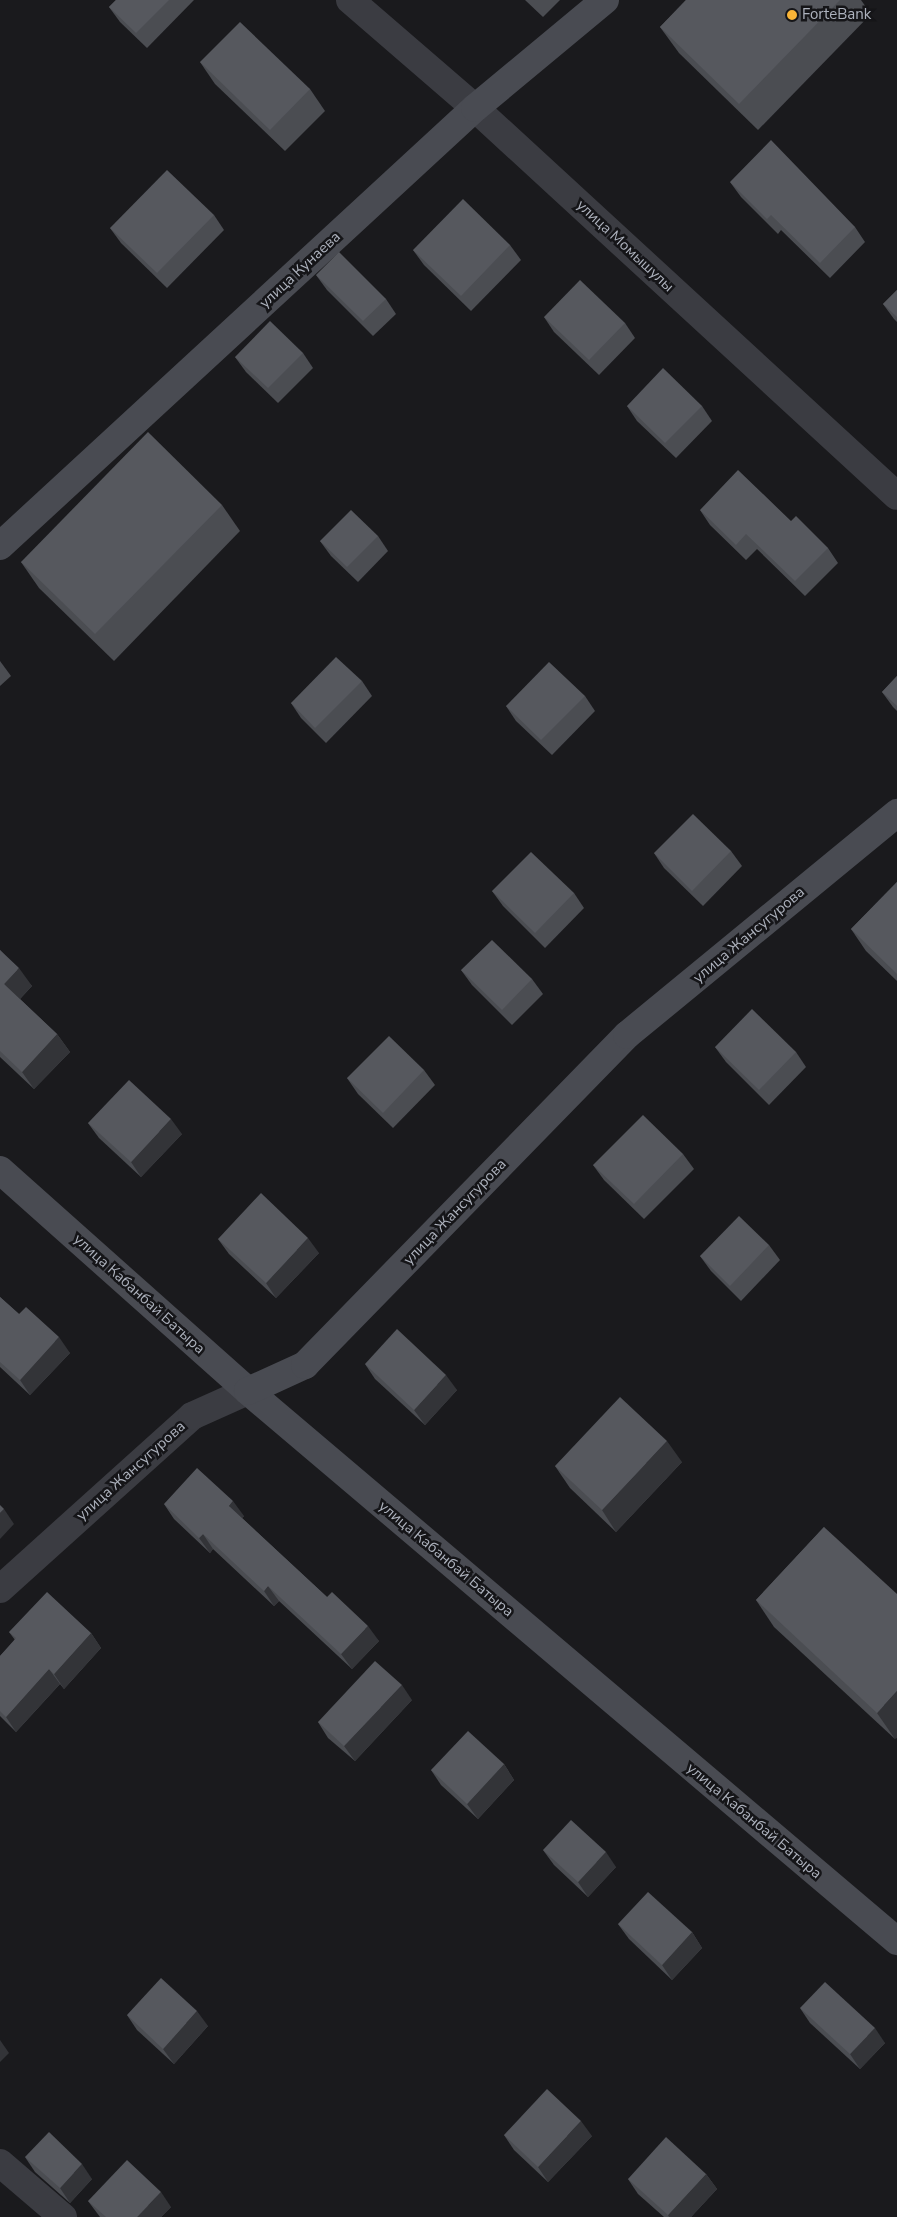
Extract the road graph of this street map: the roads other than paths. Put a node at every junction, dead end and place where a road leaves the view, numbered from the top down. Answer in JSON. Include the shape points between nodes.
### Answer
{"nodes":[{"id":1,"x":350,"y":0,"type":"edge"},
{"id":2,"x":605,"y":0,"type":"edge"},
{"id":3,"x":475,"y":108,"type":"junction"},
{"id":4,"x":897,"y":496,"type":"edge"},
{"id":5,"x":0,"y":546,"type":"edge"},
{"id":6,"x":897,"y":813,"type":"edge"},
{"id":7,"x":0,"y":1170,"type":"edge"},
{"id":8,"x":248,"y":1391,"type":"junction"},
{"id":9,"x":0,"y":1589,"type":"edge"},
{"id":10,"x":897,"y":1941,"type":"edge"},
{"id":11,"x":0,"y":2163,"type":"edge"},
{"id":12,"x":64,"y":2217,"type":"edge"}],
"edges":[{"from":1,"to":3,"type":"street","name":"улица Момышулы"},
{"from":2,"to":3,"type":"street","name":"улица Кунаева"},
{"from":3,"to":4,"type":"street","name":"улица Момышулы"},
{"from":3,"to":5,"type":"street","name":"улица Кунаева"},
{"from":6,"to":8,"type":"street","name":"улица Жансугурова","via":[[628,1035],[305,1365]]},
{"from":7,"to":8,"type":"street","name":"улица Кабанбай Батыра"},
{"from":8,"to":9,"type":"street","name":"улица Жансугурова","via":[[192,1416]]},
{"from":8,"to":10,"type":"street","name":"улица Кабанбай Батыра"},
{"from":11,"to":12,"type":"street"}]}
